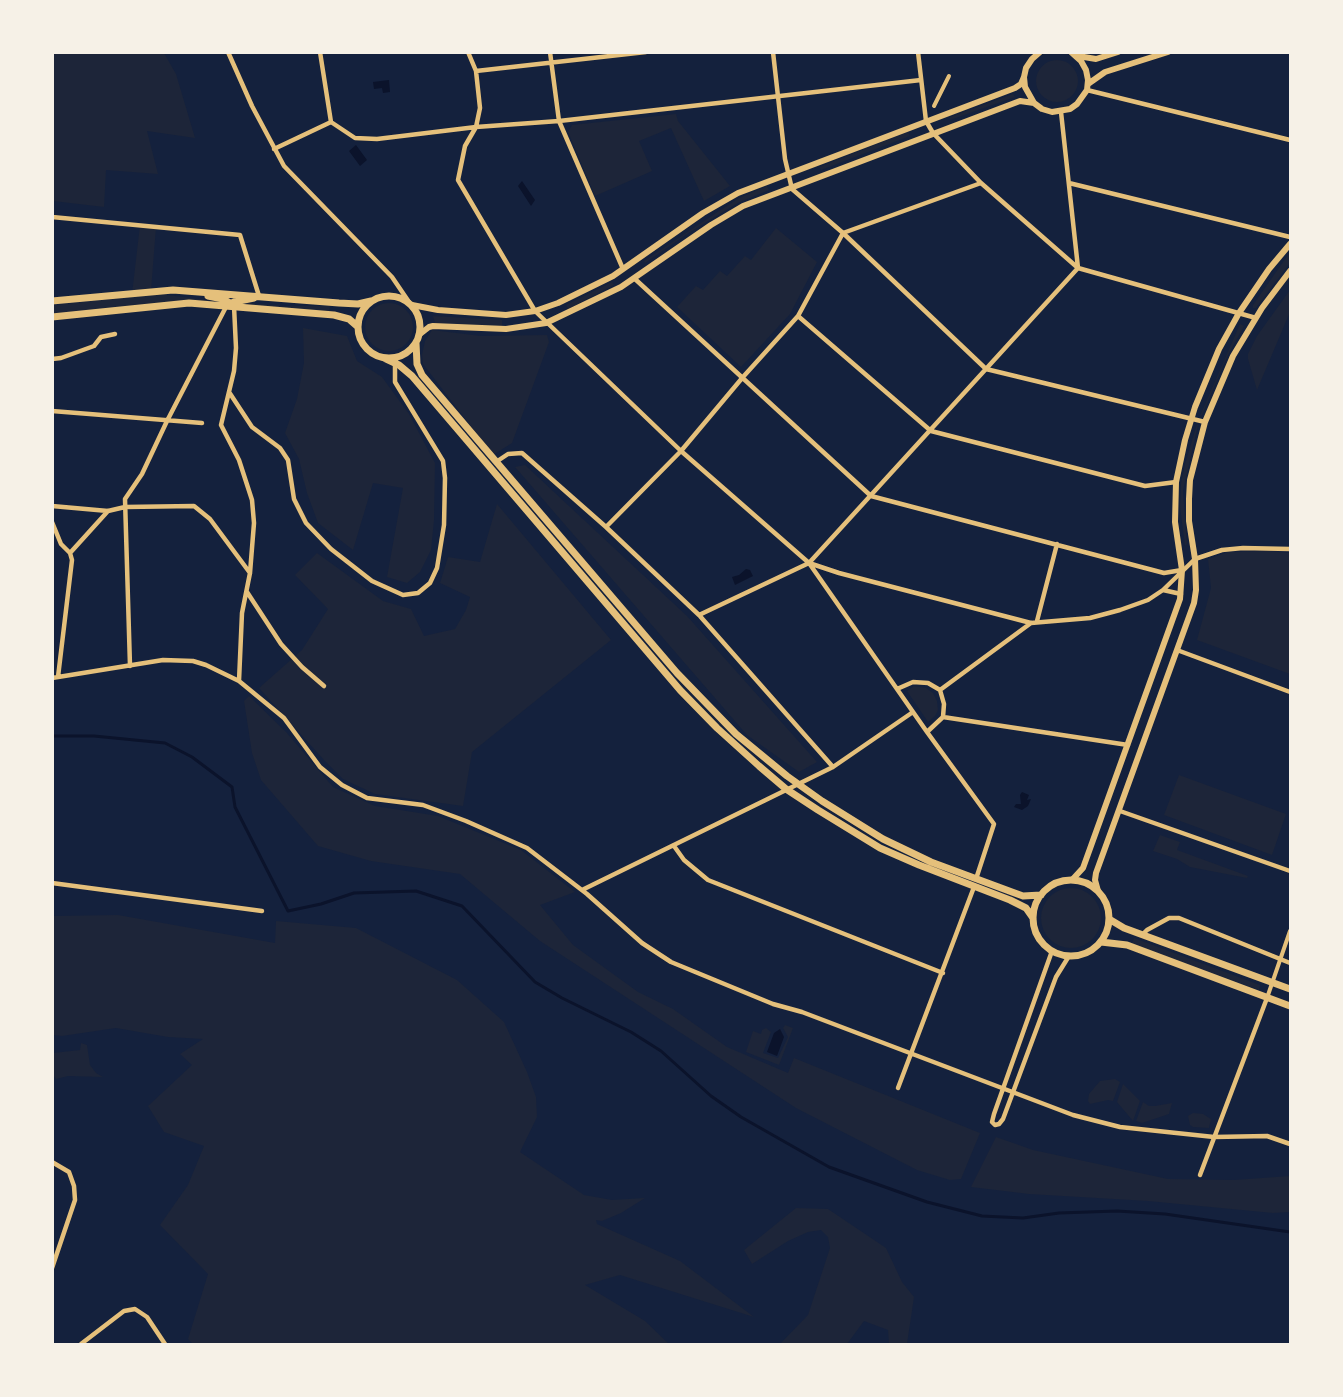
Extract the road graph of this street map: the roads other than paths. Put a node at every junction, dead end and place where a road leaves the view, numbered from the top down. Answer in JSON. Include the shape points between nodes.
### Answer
{"nodes":[{"id":1,"x":228,"y":52,"type":"edge"},
{"id":2,"x":468,"y":52,"type":"edge"},
{"id":3,"x":550,"y":52,"type":"edge"},
{"id":4,"x":646,"y":52,"type":"edge"},
{"id":5,"x":772,"y":52,"type":"edge"},
{"id":6,"x":918,"y":52,"type":"edge"},
{"id":7,"x":1040,"y":52,"type":"edge"},
{"id":8,"x":1118,"y":52,"type":"edge"},
{"id":9,"x":1168,"y":52,"type":"edge"},
{"id":10,"x":1073,"y":53,"type":"edge"},
{"id":11,"x":321,"y":54,"type":"edge"},
{"id":12,"x":551,"y":62,"type":"junction"},
{"id":13,"x":476,"y":71,"type":"junction"},
{"id":14,"x":950,"y":76,"type":"dead end"},
{"id":15,"x":1024,"y":77,"type":"junction"},
{"id":16,"x":921,"y":81,"type":"junction"},
{"id":17,"x":1087,"y":87,"type":"junction"},
{"id":18,"x":777,"y":96,"type":"junction"},
{"id":19,"x":1034,"y":103,"type":"junction"},
{"id":20,"x":934,"y":106,"type":"dead end"},
{"id":21,"x":1062,"y":112,"type":"junction"},
{"id":22,"x":559,"y":121,"type":"junction"},
{"id":23,"x":926,"y":121,"type":"junction"},
{"id":24,"x":331,"y":122,"type":"junction"},
{"id":25,"x":476,"y":127,"type":"junction"},
{"id":26,"x":933,"y":133,"type":"junction"},
{"id":27,"x":1290,"y":140,"type":"edge"},
{"id":28,"x":274,"y":149,"type":"junction"},
{"id":29,"x":787,"y":175,"type":"junction"},
{"id":30,"x":981,"y":183,"type":"junction"},
{"id":31,"x":1068,"y":183,"type":"junction"},
{"id":32,"x":792,"y":189,"type":"junction"},
{"id":33,"x":52,"y":217,"type":"edge"},
{"id":34,"x":843,"y":233,"type":"junction"},
{"id":35,"x":1290,"y":237,"type":"edge"},
{"id":36,"x":1290,"y":244,"type":"edge"},
{"id":37,"x":1078,"y":268,"type":"junction"},
{"id":38,"x":623,"y":269,"type":"junction"},
{"id":39,"x":1290,"y":271,"type":"edge"},
{"id":40,"x":635,"y":279,"type":"junction"},
{"id":41,"x":173,"y":290,"type":"junction"},
{"id":42,"x":259,"y":296,"type":"junction"},
{"id":43,"x":268,"y":296,"type":"junction"},
{"id":44,"x":52,"y":301,"type":"edge"},
{"id":45,"x":371,"y":301,"type":"junction"},
{"id":46,"x":410,"y":304,"type":"junction"},
{"id":47,"x":230,"y":307,"type":"junction"},
{"id":48,"x":535,"y":311,"type":"junction"},
{"id":49,"x":1239,"y":314,"type":"junction"},
{"id":50,"x":798,"y":316,"type":"junction"},
{"id":51,"x":52,"y":317,"type":"edge"},
{"id":52,"x":1256,"y":318,"type":"junction"},
{"id":53,"x":546,"y":323,"type":"junction"},
{"id":54,"x":357,"y":326,"type":"junction"},
{"id":55,"x":115,"y":334,"type":"dead end"},
{"id":56,"x":420,"y":334,"type":"junction"},
{"id":57,"x":416,"y":343,"type":"junction"},
{"id":58,"x":384,"y":358,"type":"junction"},
{"id":59,"x":52,"y":359,"type":"edge"},
{"id":60,"x":395,"y":363,"type":"junction"},
{"id":61,"x":986,"y":369,"type":"junction"},
{"id":62,"x":742,"y":377,"type":"junction"},
{"id":63,"x":229,"y":392,"type":"junction"},
{"id":64,"x":52,"y":411,"type":"edge"},
{"id":65,"x":1191,"y":419,"type":"junction"},
{"id":66,"x":166,"y":421,"type":"junction"},
{"id":67,"x":1205,"y":422,"type":"junction"},
{"id":68,"x":202,"y":423,"type":"dead end"},
{"id":69,"x":931,"y":431,"type":"junction"},
{"id":70,"x":681,"y":451,"type":"junction"},
{"id":71,"x":496,"y":462,"type":"junction"},
{"id":72,"x":1176,"y":482,"type":"junction"},
{"id":73,"x":871,"y":496,"type":"junction"},
{"id":74,"x":52,"y":506,"type":"edge"},
{"id":75,"x":125,"y":507,"type":"junction"},
{"id":76,"x":108,"y":511,"type":"junction"},
{"id":77,"x":52,"y":522,"type":"edge"},
{"id":78,"x":606,"y":527,"type":"junction"},
{"id":79,"x":1057,"y":544,"type":"junction"},
{"id":80,"x":1290,"y":549,"type":"edge"},
{"id":81,"x":70,"y":553,"type":"junction"},
{"id":82,"x":1195,"y":559,"type":"junction"},
{"id":83,"x":809,"y":563,"type":"junction"},
{"id":84,"x":1182,"y":570,"type":"junction"},
{"id":85,"x":250,"y":573,"type":"junction"},
{"id":86,"x":1163,"y":590,"type":"junction"},
{"id":87,"x":247,"y":592,"type":"junction"},
{"id":88,"x":1181,"y":594,"type":"junction"},
{"id":89,"x":699,"y":615,"type":"junction"},
{"id":90,"x":1037,"y":621,"type":"junction"},
{"id":91,"x":1031,"y":623,"type":"junction"},
{"id":92,"x":1177,"y":650,"type":"junction"},
{"id":93,"x":130,"y":666,"type":"junction"},
{"id":94,"x":55,"y":677,"type":"edge"},
{"id":95,"x":239,"y":681,"type":"junction"},
{"id":96,"x":324,"y":687,"type":"dead end"},
{"id":97,"x":897,"y":688,"type":"junction"},
{"id":98,"x":939,"y":690,"type":"junction"},
{"id":99,"x":1290,"y":692,"type":"edge"},
{"id":100,"x":913,"y":711,"type":"junction"},
{"id":101,"x":943,"y":717,"type":"junction"},
{"id":102,"x":927,"y":732,"type":"junction"},
{"id":103,"x":1128,"y":745,"type":"junction"},
{"id":104,"x":833,"y":767,"type":"junction"},
{"id":105,"x":798,"y":784,"type":"junction"},
{"id":106,"x":786,"y":789,"type":"junction"},
{"id":107,"x":1120,"y":811,"type":"junction"},
{"id":108,"x":674,"y":846,"type":"junction"},
{"id":109,"x":1290,"y":871,"type":"edge"},
{"id":110,"x":1072,"y":880,"type":"junction"},
{"id":111,"x":52,"y":883,"type":"edge"},
{"id":112,"x":975,"y":883,"type":"junction"},
{"id":113,"x":582,"y":890,"type":"junction"},
{"id":114,"x":1098,"y":891,"type":"junction"},
{"id":115,"x":1041,"y":896,"type":"junction"},
{"id":116,"x":262,"y":911,"type":"dead end"},
{"id":117,"x":1033,"y":918,"type":"junction"},
{"id":118,"x":1109,"y":919,"type":"junction"},
{"id":119,"x":1290,"y":931,"type":"edge"},
{"id":120,"x":1142,"y":935,"type":"junction"},
{"id":121,"x":1101,"y":942,"type":"junction"},
{"id":122,"x":1052,"y":951,"type":"junction"},
{"id":123,"x":1069,"y":956,"type":"junction"},
{"id":124,"x":1280,"y":959,"type":"junction"},
{"id":125,"x":1290,"y":963,"type":"edge"},
{"id":126,"x":943,"y":973,"type":"junction"},
{"id":127,"x":1273,"y":983,"type":"junction"},
{"id":128,"x":1290,"y":989,"type":"edge"},
{"id":129,"x":1267,"y":998,"type":"junction"},
{"id":130,"x":1290,"y":1006,"type":"edge"},
{"id":131,"x":911,"y":1054,"type":"junction"},
{"id":132,"x":1003,"y":1087,"type":"junction"},
{"id":133,"x":898,"y":1088,"type":"dead end"},
{"id":134,"x":1014,"y":1092,"type":"junction"},
{"id":135,"x":1214,"y":1137,"type":"junction"},
{"id":136,"x":1290,"y":1144,"type":"edge"},
{"id":137,"x":52,"y":1162,"type":"edge"},
{"id":138,"x":1200,"y":1175,"type":"dead end"},
{"id":139,"x":52,"y":1268,"type":"edge"},
{"id":140,"x":81,"y":1344,"type":"edge"},
{"id":141,"x":165,"y":1344,"type":"edge"}],
"edges":[{"from":1,"to":28,"type":"street"},
{"from":2,"to":13,"type":"street"},
{"from":3,"to":12,"type":"street"},
{"from":4,"to":12,"type":"street"},
{"from":5,"to":18,"type":"street"},
{"from":6,"to":16,"type":"street"},
{"from":7,"to":15,"type":"street"},
{"from":8,"to":10,"type":"street","via":[[1096,59]]},
{"from":9,"to":17,"type":"street","via":[[1105,72]]},
{"from":10,"to":17,"type":"street","via":[[1086,70]]},
{"from":11,"to":24,"type":"street"},
{"from":12,"to":13,"type":"street"},
{"from":12,"to":22,"type":"street"},
{"from":13,"to":25,"type":"street","via":[[480,108]]},
{"from":14,"to":20,"type":"street"},
{"from":15,"to":19,"type":"street","via":[[1028,96]]},
{"from":15,"to":23,"type":"street","via":[[1015,88]]},
{"from":16,"to":18,"type":"street"},
{"from":16,"to":23,"type":"street"},
{"from":17,"to":21,"type":"street","via":[[1077,104]]},
{"from":17,"to":27,"type":"street"},
{"from":18,"to":22,"type":"street"},
{"from":18,"to":29,"type":"street"},
{"from":19,"to":21,"type":"street","via":[[1042,109]]},
{"from":19,"to":26,"type":"street","via":[[1020,101]]},
{"from":21,"to":31,"type":"street"},
{"from":22,"to":25,"type":"street"},
{"from":22,"to":38,"type":"street"},
{"from":23,"to":26,"type":"street"},
{"from":23,"to":29,"type":"street"},
{"from":24,"to":25,"type":"street","via":[[355,138],[376,139]]},
{"from":24,"to":28,"type":"street"},
{"from":25,"to":48,"type":"street","via":[[465,146],[458,180]]},
{"from":26,"to":30,"type":"street"},
{"from":26,"to":32,"type":"street"},
{"from":28,"to":46,"type":"street","via":[[284,166],[392,277]]},
{"from":29,"to":32,"type":"street"},
{"from":29,"to":38,"type":"street","via":[[738,193]]},
{"from":30,"to":34,"type":"street"},
{"from":30,"to":37,"type":"street"},
{"from":31,"to":35,"type":"street"},
{"from":31,"to":37,"type":"street"},
{"from":32,"to":34,"type":"street"},
{"from":32,"to":40,"type":"street","via":[[734,211]]},
{"from":33,"to":42,"type":"street","via":[[240,235]]},
{"from":34,"to":50,"type":"street"},
{"from":34,"to":61,"type":"street"},
{"from":36,"to":49,"type":"street"},
{"from":37,"to":49,"type":"street"},
{"from":37,"to":61,"type":"street"},
{"from":38,"to":48,"type":"street"},
{"from":39,"to":52,"type":"street"},
{"from":40,"to":53,"type":"street"},
{"from":40,"to":62,"type":"street"},
{"from":41,"to":42,"type":"main road"},
{"from":41,"to":44,"type":"main road"},
{"from":41,"to":47,"type":"main road","via":[[213,296]]},
{"from":42,"to":43,"type":"main road"},
{"from":43,"to":45,"type":"main road","via":[[358,304]]},
{"from":43,"to":47,"type":"main road"},
{"from":45,"to":46,"type":"main road","via":[[385,296]]},
{"from":45,"to":54,"type":"main road"},
{"from":46,"to":48,"type":"street","via":[[506,315]]},
{"from":46,"to":56,"type":"main road","via":[[420,318]]},
{"from":47,"to":51,"type":"main road","via":[[189,303]]},
{"from":47,"to":54,"type":"main road","via":[[334,315],[350,319]]},
{"from":47,"to":63,"type":"street","via":[[236,348]]},
{"from":47,"to":66,"type":"street"},
{"from":48,"to":53,"type":"street"},
{"from":49,"to":52,"type":"street"},
{"from":49,"to":65,"type":"street","via":[[1208,374]]},
{"from":50,"to":62,"type":"street"},
{"from":50,"to":69,"type":"street"},
{"from":52,"to":67,"type":"street","via":[[1233,356]]},
{"from":53,"to":56,"type":"street","via":[[506,329],[433,326]]},
{"from":53,"to":70,"type":"street"},
{"from":54,"to":58,"type":"main road","via":[[367,348]]},
{"from":55,"to":59,"type":"street","via":[[100,337],[94,346]]},
{"from":56,"to":57,"type":"main road"},
{"from":57,"to":58,"type":"main road","via":[[402,356]]},
{"from":57,"to":71,"type":"main road","via":[[422,375]]},
{"from":58,"to":60,"type":"main road"},
{"from":60,"to":63,"type":"street","via":[[395,382],[443,461],[445,477],[444,525],[436,568],[430,583],[418,593],[403,595],[372,581],[331,549],[306,523],[294,499],[288,460],[280,448],[252,427]]},
{"from":60,"to":106,"type":"main road","via":[[412,376],[688,699]]},
{"from":61,"to":65,"type":"street"},
{"from":61,"to":69,"type":"street"},
{"from":62,"to":70,"type":"street"},
{"from":62,"to":73,"type":"street"},
{"from":63,"to":85,"type":"street","via":[[221,425],[239,460],[252,500]]},
{"from":64,"to":66,"type":"street"},
{"from":65,"to":67,"type":"street"},
{"from":65,"to":72,"type":"street"},
{"from":66,"to":68,"type":"street"},
{"from":66,"to":75,"type":"street","via":[[142,474],[125,499]]},
{"from":67,"to":82,"type":"street","via":[[1190,480],[1189,521]]},
{"from":69,"to":72,"type":"street","via":[[1145,486]]},
{"from":69,"to":73,"type":"street"},
{"from":70,"to":78,"type":"street"},
{"from":70,"to":83,"type":"street"},
{"from":71,"to":78,"type":"street","via":[[508,454],[522,453]]},
{"from":71,"to":105,"type":"main road","via":[[694,693],[736,734]]},
{"from":72,"to":84,"type":"street","via":[[1175,522]]},
{"from":73,"to":79,"type":"street"},
{"from":73,"to":83,"type":"street"},
{"from":74,"to":76,"type":"street"},
{"from":75,"to":76,"type":"street"},
{"from":75,"to":85,"type":"street","via":[[194,506],[210,519]]},
{"from":75,"to":93,"type":"street"},
{"from":76,"to":81,"type":"street"},
{"from":77,"to":81,"type":"street","via":[[61,544]]},
{"from":78,"to":89,"type":"street"},
{"from":79,"to":84,"type":"street","via":[[1164,573]]},
{"from":79,"to":90,"type":"street"},
{"from":80,"to":82,"type":"street","via":[[1222,550]]},
{"from":81,"to":94,"type":"street"},
{"from":82,"to":84,"type":"street"},
{"from":82,"to":92,"type":"street","via":[[1194,603]]},
{"from":83,"to":89,"type":"street"},
{"from":83,"to":91,"type":"street"},
{"from":83,"to":97,"type":"street"},
{"from":84,"to":86,"type":"street"},
{"from":84,"to":88,"type":"street"},
{"from":85,"to":87,"type":"street"},
{"from":86,"to":88,"type":"street"},
{"from":86,"to":90,"type":"street","via":[[1148,600],[1100,615]]},
{"from":87,"to":95,"type":"street","via":[[242,613]]},
{"from":87,"to":96,"type":"street","via":[[282,644]]},
{"from":88,"to":103,"type":"street"},
{"from":89,"to":104,"type":"street"},
{"from":90,"to":91,"type":"street"},
{"from":91,"to":98,"type":"street"},
{"from":92,"to":99,"type":"street"},
{"from":92,"to":107,"type":"street"},
{"from":93,"to":94,"type":"street"},
{"from":93,"to":95,"type":"street","via":[[163,660],[193,661]]},
{"from":95,"to":113,"type":"street","via":[[284,718],[320,767],[342,785],[367,798],[423,806],[466,821],[527,849]]},
{"from":97,"to":98,"type":"street","via":[[913,682],[928,683]]},
{"from":97,"to":100,"type":"street"},
{"from":98,"to":101,"type":"street"},
{"from":100,"to":102,"type":"street"},
{"from":100,"to":104,"type":"street"},
{"from":101,"to":102,"type":"street"},
{"from":101,"to":103,"type":"street"},
{"from":102,"to":112,"type":"street","via":[[994,824]]},
{"from":103,"to":110,"type":"street","via":[[1083,868]]},
{"from":104,"to":105,"type":"street"},
{"from":105,"to":106,"type":"street"},
{"from":105,"to":112,"type":"main road","via":[[883,838]]},
{"from":106,"to":108,"type":"street"},
{"from":106,"to":112,"type":"main road","via":[[880,848]]},
{"from":107,"to":109,"type":"street"},
{"from":107,"to":114,"type":"street","via":[[1096,873]]},
{"from":108,"to":113,"type":"street"},
{"from":108,"to":126,"type":"street","via":[[708,880]]},
{"from":110,"to":114,"type":"main road"},
{"from":110,"to":115,"type":"main road","via":[[1054,884]]},
{"from":111,"to":116,"type":"street"},
{"from":112,"to":115,"type":"main road","via":[[1023,896]]},
{"from":112,"to":117,"type":"main road","via":[[1026,908]]},
{"from":112,"to":126,"type":"street"},
{"from":113,"to":131,"type":"street","via":[[642,943],[671,962]]},
{"from":114,"to":118,"type":"main road"},
{"from":115,"to":117,"type":"main road"},
{"from":117,"to":122,"type":"main road","via":[[1038,937]]},
{"from":118,"to":120,"type":"main road"},
{"from":118,"to":121,"type":"main road"},
{"from":119,"to":124,"type":"street"},
{"from":120,"to":124,"type":"street","via":[[1169,918],[1179,918]]},
{"from":120,"to":127,"type":"main road"},
{"from":121,"to":123,"type":"main road","via":[[1087,952]]},
{"from":121,"to":129,"type":"main road","via":[[1127,945]]},
{"from":122,"to":123,"type":"main road"},
{"from":122,"to":132,"type":"street"},
{"from":123,"to":134,"type":"street","via":[[1056,977]]},
{"from":124,"to":125,"type":"street"},
{"from":124,"to":127,"type":"street"},
{"from":126,"to":131,"type":"street"},
{"from":127,"to":128,"type":"main road"},
{"from":127,"to":129,"type":"street"},
{"from":129,"to":130,"type":"main road"},
{"from":129,"to":135,"type":"street"},
{"from":131,"to":132,"type":"street"},
{"from":131,"to":133,"type":"street"},
{"from":132,"to":134,"type":"street"},
{"from":132,"to":134,"type":"street","via":[[992,1119],[995,1125],[1001,1122]]},
{"from":134,"to":135,"type":"street","via":[[1073,1115],[1120,1127]]},
{"from":135,"to":136,"type":"street","via":[[1267,1136]]},
{"from":135,"to":138,"type":"street"},
{"from":137,"to":139,"type":"street","via":[[69,1172],[75,1200]]},
{"from":140,"to":141,"type":"street","via":[[124,1311],[135,1309],[147,1317]]}]}
